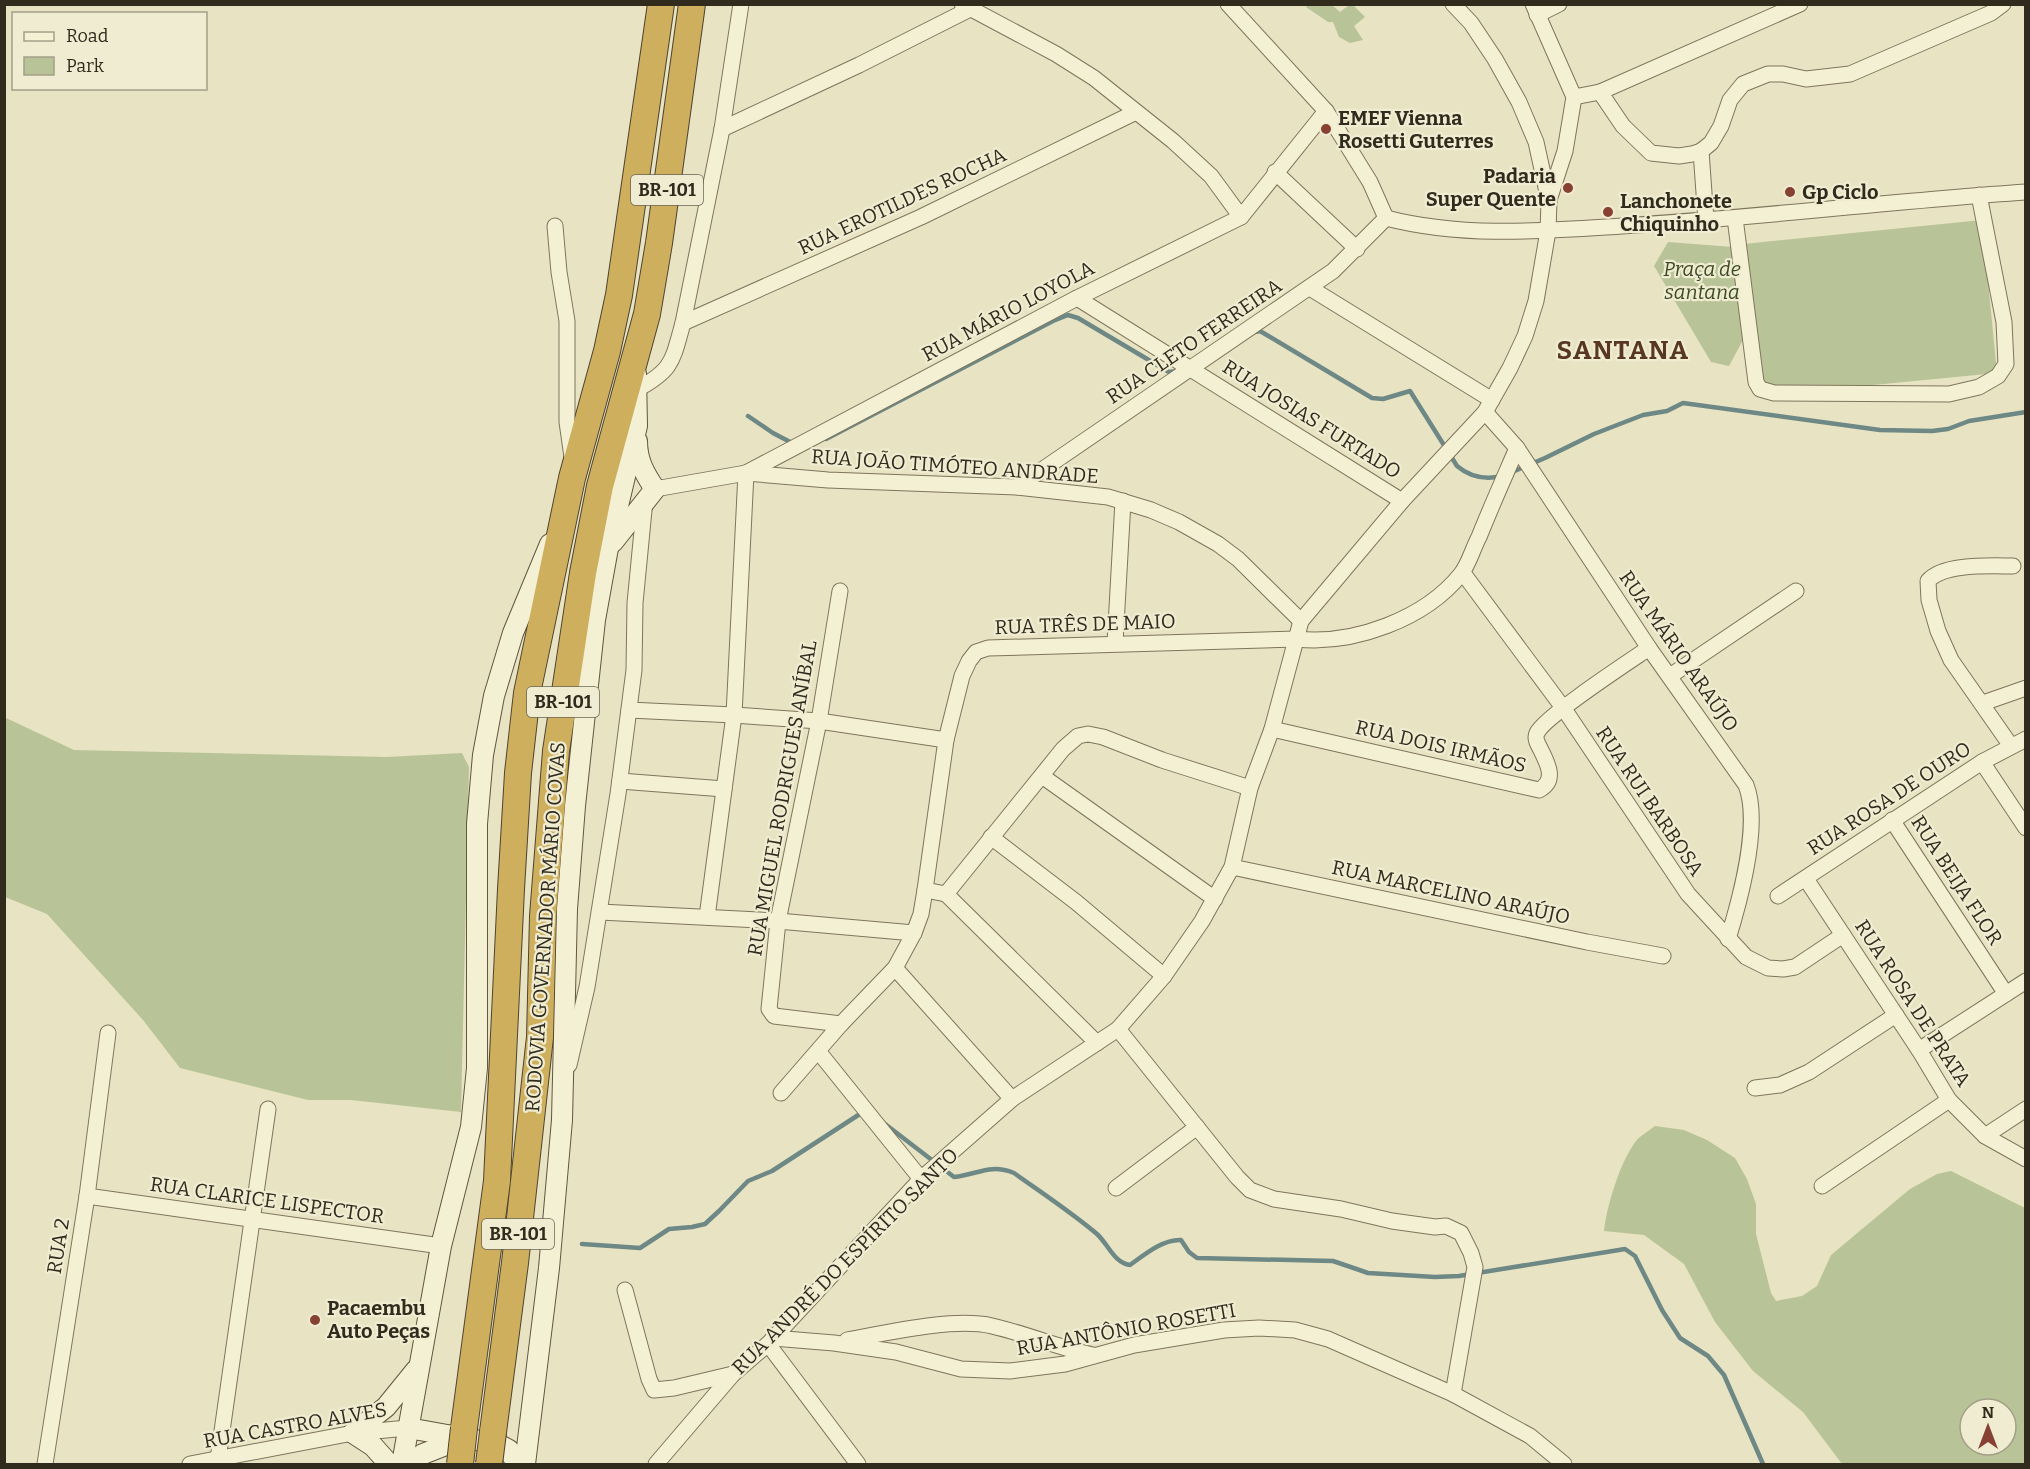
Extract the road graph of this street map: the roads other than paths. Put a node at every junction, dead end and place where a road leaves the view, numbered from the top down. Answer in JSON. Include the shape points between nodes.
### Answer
{"nodes":[{"id":1,"x":661,"y":4,"type":"edge"},
{"id":2,"x":692,"y":4,"type":"edge"},
{"id":3,"x":741,"y":4,"type":"edge"},
{"id":4,"x":1228,"y":4,"type":"edge"},
{"id":5,"x":1453,"y":4,"type":"edge"},
{"id":6,"x":1559,"y":4,"type":"edge"},
{"id":7,"x":1800,"y":4,"type":"edge"},
{"id":8,"x":2003,"y":4,"type":"edge"},
{"id":9,"x":969,"y":6,"type":"edge"},
{"id":10,"x":1535,"y":10,"type":"edge"},
{"id":11,"x":1600,"y":92,"type":"junction"},
{"id":12,"x":1574,"y":97,"type":"junction"},
{"id":13,"x":1326,"y":111,"type":"junction"},
{"id":14,"x":1136,"y":112,"type":"junction"},
{"id":15,"x":722,"y":129,"type":"junction"},
{"id":16,"x":1701,"y":151,"type":"junction"},
{"id":17,"x":1275,"y":172,"type":"junction"},
{"id":18,"x":2025,"y":192,"type":"edge"},
{"id":19,"x":1979,"y":195,"type":"junction"},
{"id":20,"x":1549,"y":201,"type":"junction"},
{"id":21,"x":1240,"y":217,"type":"junction"},
{"id":22,"x":1386,"y":218,"type":"junction"},
{"id":23,"x":1735,"y":218,"type":"junction"},
{"id":24,"x":1706,"y":221,"type":"junction"},
{"id":25,"x":555,"y":226,"type":"dead end"},
{"id":26,"x":1548,"y":231,"type":"junction"},
{"id":27,"x":1357,"y":249,"type":"junction"},
{"id":28,"x":1310,"y":288,"type":"junction"},
{"id":29,"x":1077,"y":298,"type":"junction"},
{"id":30,"x":683,"y":323,"type":"junction"},
{"id":31,"x":636,"y":356,"type":"junction"},
{"id":32,"x":1191,"y":368,"type":"junction"},
{"id":33,"x":636,"y":390,"type":"junction"},
{"id":34,"x":1488,"y":406,"type":"junction"},
{"id":35,"x":638,"y":426,"type":"junction"},
{"id":36,"x":1517,"y":448,"type":"junction"},
{"id":37,"x":574,"y":469,"type":"junction"},
{"id":38,"x":746,"y":473,"type":"junction"},
{"id":39,"x":1017,"y":487,"type":"junction"},
{"id":40,"x":650,"y":494,"type":"junction"},
{"id":41,"x":1123,"y":501,"type":"junction"},
{"id":42,"x":1402,"y":501,"type":"junction"},
{"id":43,"x":565,"y":509,"type":"junction"},
{"id":44,"x":608,"y":548,"type":"junction"},
{"id":45,"x":2013,"y":566,"type":"dead end"},
{"id":46,"x":1463,"y":573,"type":"junction"},
{"id":47,"x":840,"y":591,"type":"dead end"},
{"id":48,"x":1796,"y":591,"type":"dead end"},
{"id":49,"x":1301,"y":621,"type":"junction"},
{"id":50,"x":1296,"y":639,"type":"junction"},
{"id":51,"x":1115,"y":643,"type":"junction"},
{"id":52,"x":1649,"y":648,"type":"junction"},
{"id":53,"x":1670,"y":676,"type":"junction"},
{"id":54,"x":2025,"y":688,"type":"edge"},
{"id":55,"x":1983,"y":703,"type":"junction"},
{"id":56,"x":1564,"y":709,"type":"junction"},
{"id":57,"x":629,"y":710,"type":"junction"},
{"id":58,"x":734,"y":715,"type":"junction"},
{"id":59,"x":819,"y":722,"type":"junction"},
{"id":60,"x":1272,"y":729,"type":"junction"},
{"id":61,"x":2025,"y":739,"type":"edge"},
{"id":62,"x":946,"y":740,"type":"junction"},
{"id":63,"x":2011,"y":746,"type":"junction"},
{"id":64,"x":1982,"y":762,"type":"junction"},
{"id":65,"x":1042,"y":776,"type":"junction"},
{"id":66,"x":620,"y":781,"type":"junction"},
{"id":67,"x":1250,"y":788,"type":"junction"},
{"id":68,"x":724,"y":789,"type":"junction"},
{"id":69,"x":1892,"y":820,"type":"junction"},
{"id":70,"x":2025,"y":828,"type":"edge"},
{"id":71,"x":991,"y":837,"type":"junction"},
{"id":72,"x":1232,"y":867,"type":"junction"},
{"id":73,"x":1806,"y":879,"type":"junction"},
{"id":74,"x":925,"y":890,"type":"junction"},
{"id":75,"x":945,"y":894,"type":"junction"},
{"id":76,"x":1778,"y":896,"type":"dead end"},
{"id":77,"x":1215,"y":899,"type":"junction"},
{"id":78,"x":600,"y":912,"type":"junction"},
{"id":79,"x":707,"y":917,"type":"junction"},
{"id":80,"x":778,"y":921,"type":"junction"},
{"id":81,"x":914,"y":933,"type":"junction"},
{"id":82,"x":1843,"y":935,"type":"junction"},
{"id":83,"x":1728,"y":939,"type":"junction"},
{"id":84,"x":1663,"y":956,"type":"dead end"},
{"id":85,"x":895,"y":968,"type":"junction"},
{"id":86,"x":1164,"y":976,"type":"junction"},
{"id":87,"x":2025,"y":981,"type":"edge"},
{"id":88,"x":2006,"y":994,"type":"junction"},
{"id":89,"x":1896,"y":1015,"type":"junction"},
{"id":90,"x":841,"y":1024,"type":"junction"},
{"id":91,"x":1118,"y":1029,"type":"junction"},
{"id":92,"x":108,"y":1033,"type":"dead end"},
{"id":93,"x":1097,"y":1042,"type":"junction"},
{"id":94,"x":1919,"y":1050,"type":"junction"},
{"id":95,"x":818,"y":1051,"type":"junction"},
{"id":96,"x":1755,"y":1088,"type":"dead end"},
{"id":97,"x":563,"y":1092,"type":"junction"},
{"id":98,"x":781,"y":1092,"type":"dead end"},
{"id":99,"x":1012,"y":1099,"type":"junction"},
{"id":100,"x":1949,"y":1100,"type":"junction"},
{"id":101,"x":268,"y":1109,"type":"dead end"},
{"id":102,"x":2025,"y":1109,"type":"edge"},
{"id":103,"x":1197,"y":1127,"type":"junction"},
{"id":104,"x":1985,"y":1136,"type":"junction"},
{"id":105,"x":2025,"y":1159,"type":"edge"},
{"id":106,"x":921,"y":1179,"type":"junction"},
{"id":107,"x":1822,"y":1186,"type":"dead end"},
{"id":108,"x":1116,"y":1188,"type":"dead end"},
{"id":109,"x":87,"y":1196,"type":"junction"},
{"id":110,"x":252,"y":1218,"type":"junction"},
{"id":111,"x":441,"y":1245,"type":"junction"},
{"id":112,"x":625,"y":1290,"type":"dead end"},
{"id":113,"x":894,"y":1331,"type":"junction"},
{"id":114,"x":771,"y":1341,"type":"junction"},
{"id":115,"x":834,"y":1342,"type":"junction"},
{"id":116,"x":1043,"y":1342,"type":"junction"},
{"id":117,"x":896,"y":1352,"type":"junction"},
{"id":118,"x":1099,"y":1356,"type":"junction"},
{"id":119,"x":419,"y":1365,"type":"junction"},
{"id":120,"x":1039,"y":1367,"type":"junction"},
{"id":121,"x":733,"y":1374,"type":"junction"},
{"id":122,"x":1453,"y":1394,"type":"junction"},
{"id":123,"x":408,"y":1428,"type":"junction"},
{"id":124,"x":353,"y":1433,"type":"junction"},
{"id":125,"x":463,"y":1433,"type":"junction"},
{"id":126,"x":218,"y":1459,"type":"junction"},
{"id":127,"x":45,"y":1464,"type":"edge"},
{"id":128,"x":190,"y":1464,"type":"edge"},
{"id":129,"x":389,"y":1464,"type":"edge"},
{"id":130,"x":402,"y":1464,"type":"edge"},
{"id":131,"x":410,"y":1464,"type":"edge"},
{"id":132,"x":460,"y":1464,"type":"edge"},
{"id":133,"x":489,"y":1464,"type":"edge"},
{"id":134,"x":518,"y":1464,"type":"edge"},
{"id":135,"x":525,"y":1464,"type":"edge"},
{"id":136,"x":656,"y":1464,"type":"edge"},
{"id":137,"x":858,"y":1464,"type":"edge"},
{"id":138,"x":1564,"y":1464,"type":"edge"}],
"edges":[{"from":1,"to":37,"type":"highway","name":"RODOVIA GOVERNADOR MÁRIO COVAS","number":"BR-101","via":[[619,295]]},
{"from":2,"to":31,"type":"highway","name":"RODOVIA GOVERNADOR MÁRIO COVAS","number":"BR-101","via":[[659,243]]},
{"from":3,"to":15,"type":"street"},
{"from":4,"to":13,"type":"street"},
{"from":5,"to":20,"type":"street","name":"RUA ANDRÉ DO ESPÍRITO SANTO","via":[[1495,58],[1519,102],[1536,142]]},
{"from":6,"to":10,"type":"street"},
{"from":7,"to":11,"type":"street"},
{"from":8,"to":16,"type":"street","via":[[1991,13],[1850,74],[1806,79],[1768,74],[1743,84],[1730,100],[1711,143]]},
{"from":9,"to":14,"type":"street","via":[[1094,78]]},
{"from":9,"to":15,"type":"street"},
{"from":10,"to":12,"type":"street"},
{"from":11,"to":12,"type":"street"},
{"from":11,"to":16,"type":"street","via":[[1623,126],[1651,153],[1679,156]]},
{"from":12,"to":20,"type":"street","via":[[1565,151]]},
{"from":13,"to":17,"type":"street","name":"RUA MÁRIO LOYOLA"},
{"from":13,"to":22,"type":"street","via":[[1370,182]]},
{"from":14,"to":21,"type":"street","via":[[1211,176]]},
{"from":14,"to":30,"type":"street","name":"RUA EROTILDES ROCHA","via":[[921,217]]},
{"from":15,"to":30,"type":"street"},
{"from":16,"to":24,"type":"street"},
{"from":17,"to":21,"type":"street","name":"RUA MÁRIO LOYOLA"},
{"from":17,"to":27,"type":"street"},
{"from":18,"to":19,"type":"street"},
{"from":19,"to":23,"type":"street"},
{"from":19,"to":23,"type":"street","via":[[2004,322],[2006,364],[1994,380],[1949,394],[1774,393],[1760,389],[1755,382]]},
{"from":20,"to":26,"type":"street","name":"RUA ANDRÉ DO ESPÍRITO SANTO"},
{"from":21,"to":29,"type":"street","name":"RUA MÁRIO LOYOLA"},
{"from":22,"to":26,"type":"street","via":[[1418,226],[1470,231]]},
{"from":22,"to":27,"type":"street","name":"RUA CLETO FERREIRA"},
{"from":23,"to":24,"type":"street"},
{"from":24,"to":26,"type":"street"},
{"from":25,"to":37,"type":"street","via":[[567,321],[567,422]]},
{"from":26,"to":34,"type":"street","name":"RUA ANDRÉ DO ESPÍRITO SANTO","via":[[1536,301],[1525,336]]},
{"from":27,"to":28,"type":"street","name":"RUA CLETO FERREIRA"},
{"from":28,"to":32,"type":"street","name":"RUA CLETO FERREIRA"},
{"from":28,"to":34,"type":"street","name":"RUA MÁRIO ARAÚJO"},
{"from":29,"to":32,"type":"street","name":"RUA JOSIAS FURTADO"},
{"from":29,"to":38,"type":"street","name":"RUA MÁRIO LOYOLA"},
{"from":30,"to":33,"type":"street","via":[[666,370]]},
{"from":31,"to":33,"type":"street"},
{"from":31,"to":133,"type":"highway","name":"RODOVIA GOVERNADOR MÁRIO COVAS","number":"BR-101","bridge":true,"via":[[598,497],[556,751],[543,916],[540,1037]]},
{"from":32,"to":39,"type":"street","name":"RUA CLETO FERREIRA"},
{"from":32,"to":42,"type":"street","name":"RUA JOSIAS FURTADO"},
{"from":33,"to":35,"type":"street"},
{"from":34,"to":36,"type":"street","name":"RUA MÁRIO ARAÚJO"},
{"from":34,"to":42,"type":"street","name":"RUA ANDRÉ DO ESPÍRITO SANTO"},
{"from":35,"to":40,"type":"street","via":[[637,455]]},
{"from":35,"to":44,"type":"street"},
{"from":36,"to":46,"type":"street"},
{"from":36,"to":52,"type":"street","name":"RUA MÁRIO ARAÚJO"},
{"from":37,"to":43,"type":"highway","name":"RODOVIA GOVERNADOR MÁRIO COVAS","number":"BR-101"},
{"from":38,"to":39,"type":"street","name":"RUA JOÃO TIMÓTEO ANDRADE"},
{"from":38,"to":40,"type":"street"},
{"from":38,"to":58,"type":"street"},
{"from":39,"to":41,"type":"street","name":"RUA JOÃO TIMÓTEO ANDRADE"},
{"from":40,"to":44,"type":"street"},
{"from":40,"to":57,"type":"street","via":[[636,603]]},
{"from":41,"to":49,"type":"street","name":"RUA JOÃO TIMÓTEO ANDRADE","via":[[1179,522],[1218,544]]},
{"from":41,"to":51,"type":"street"},
{"from":42,"to":49,"type":"street","name":"RUA ANDRÉ DO ESPÍRITO SANTO"},
{"from":43,"to":111,"type":"street","name":"RODOVIA GOVERNADOR MÁRIO COVAS","via":[[513,633],[494,696],[483,754],[478,804],[475,1098]]},
{"from":43,"to":125,"type":"highway","name":"RODOVIA GOVERNADOR MÁRIO COVAS","number":"BR-101","via":[[528,693],[518,773],[496,1181]]},
{"from":44,"to":97,"type":"street","via":[[591,655],[570,858]]},
{"from":45,"to":55,"type":"street","via":[[1961,568],[1938,573],[1928,581],[1938,631],[1951,660]]},
{"from":46,"to":50,"type":"street","name":"RUA TRÊS DE MAIO","via":[[1439,596],[1386,625],[1360,634]]},
{"from":46,"to":56,"type":"street","name":"RUA RUI BARBOSA"},
{"from":47,"to":59,"type":"street","name":"RUA MIGUEL RODRIGUES ANÍBAL"},
{"from":48,"to":53,"type":"street"},
{"from":49,"to":50,"type":"street","name":"RUA ANDRÉ DO ESPÍRITO SANTO"},
{"from":50,"to":51,"type":"street","name":"RUA TRÊS DE MAIO"},
{"from":50,"to":60,"type":"street","name":"RUA ANDRÉ DO ESPÍRITO SANTO"},
{"from":51,"to":62,"type":"street","name":"RUA TRÊS DE MAIO","via":[[988,648],[976,652],[962,676]]},
{"from":52,"to":53,"type":"street","name":"RUA MÁRIO ARAÚJO"},
{"from":52,"to":56,"type":"street","name":"RUA DOIS IRMÃOS"},
{"from":53,"to":83,"type":"street","name":"RUA MÁRIO ARAÚJO","via":[[1751,797],[1746,861]]},
{"from":54,"to":55,"type":"street"},
{"from":55,"to":63,"type":"street"},
{"from":56,"to":60,"type":"street","name":"RUA DOIS IRMÃOS","via":[[1540,728],[1536,737],[1550,775],[1549,782],[1539,790]]},
{"from":56,"to":83,"type":"street","name":"RUA RUI BARBOSA","via":[[1688,894]]},
{"from":57,"to":58,"type":"street"},
{"from":57,"to":66,"type":"street"},
{"from":58,"to":59,"type":"street"},
{"from":58,"to":68,"type":"street"},
{"from":59,"to":62,"type":"street"},
{"from":59,"to":80,"type":"street","name":"RUA MIGUEL RODRIGUES ANÍBAL"},
{"from":60,"to":67,"type":"street","name":"RUA ANDRÉ DO ESPÍRITO SANTO"},
{"from":61,"to":63,"type":"street","name":"RUA ROSA DE OURO"},
{"from":62,"to":74,"type":"street","name":"RUA TRÊS DE MAIO"},
{"from":63,"to":64,"type":"street","name":"RUA ROSA DE OURO"},
{"from":64,"to":69,"type":"street","name":"RUA ROSA DE OURO"},
{"from":64,"to":70,"type":"street"},
{"from":65,"to":67,"type":"street","via":[[1070,741],[1088,734]]},
{"from":65,"to":71,"type":"street"},
{"from":65,"to":77,"type":"street"},
{"from":66,"to":68,"type":"street"},
{"from":66,"to":78,"type":"street"},
{"from":67,"to":72,"type":"street","name":"RUA ANDRÉ DO ESPÍRITO SANTO"},
{"from":68,"to":79,"type":"street"},
{"from":69,"to":73,"type":"street","name":"RUA ROSA DE OURO"},
{"from":69,"to":88,"type":"street","name":"RUA BEIJA FLOR"},
{"from":71,"to":75,"type":"street"},
{"from":71,"to":86,"type":"street"},
{"from":72,"to":77,"type":"street","name":"RUA ANDRÉ DO ESPÍRITO SANTO"},
{"from":72,"to":84,"type":"street","name":"RUA MARCELINO ARAÚJO"},
{"from":73,"to":76,"type":"street","name":"RUA ROSA DE OURO"},
{"from":73,"to":82,"type":"street","name":"RUA ROSA DE PRATA"},
{"from":74,"to":75,"type":"street"},
{"from":74,"to":81,"type":"street","name":"RUA TRÊS DE MAIO"},
{"from":75,"to":93,"type":"street"},
{"from":77,"to":86,"type":"street","name":"RUA ANDRÉ DO ESPÍRITO SANTO"},
{"from":78,"to":79,"type":"street"},
{"from":78,"to":97,"type":"street"},
{"from":79,"to":80,"type":"street"},
{"from":80,"to":81,"type":"street"},
{"from":80,"to":90,"type":"street","name":"RUA MIGUEL RODRIGUES ANÍBAL","via":[[771,1013]]},
{"from":81,"to":85,"type":"street","name":"RUA TRÊS DE MAIO"},
{"from":82,"to":83,"type":"street","name":"RUA RUI BARBOSA","via":[[1808,960],[1782,969],[1756,963]]},
{"from":82,"to":89,"type":"street","name":"RUA ROSA DE PRATA"},
{"from":85,"to":90,"type":"street","name":"RUA TRÊS DE MAIO"},
{"from":85,"to":99,"type":"street"},
{"from":86,"to":91,"type":"street","name":"RUA ANDRÉ DO ESPÍRITO SANTO"},
{"from":87,"to":88,"type":"street"},
{"from":88,"to":94,"type":"street"},
{"from":89,"to":94,"type":"street","name":"RUA ROSA DE PRATA"},
{"from":89,"to":96,"type":"street","via":[[1809,1072],[1780,1086]]},
{"from":90,"to":95,"type":"street","name":"RUA TRÊS DE MAIO"},
{"from":91,"to":93,"type":"street","name":"RUA ANDRÉ DO ESPÍRITO SANTO"},
{"from":91,"to":103,"type":"street"},
{"from":92,"to":109,"type":"street","name":"RUA 2"},
{"from":93,"to":99,"type":"street","name":"RUA ANDRÉ DO ESPÍRITO SANTO"},
{"from":94,"to":100,"type":"street","name":"RUA ROSA DE PRATA"},
{"from":95,"to":98,"type":"street","name":"RUA TRÊS DE MAIO"},
{"from":95,"to":106,"type":"street"},
{"from":97,"to":135,"type":"street","via":[[549,1268]]},
{"from":99,"to":106,"type":"street","name":"RUA ANDRÉ DO ESPÍRITO SANTO"},
{"from":100,"to":104,"type":"street","name":"RUA ROSA DE PRATA"},
{"from":100,"to":107,"type":"street"},
{"from":101,"to":110,"type":"street"},
{"from":102,"to":104,"type":"street"},
{"from":103,"to":108,"type":"street"},
{"from":103,"to":122,"type":"street","via":[[1250,1190],[1274,1199],[1392,1221],[1446,1226],[1461,1233],[1475,1267]]},
{"from":104,"to":105,"type":"street","name":"RUA ROSA DE PRATA"},
{"from":106,"to":114,"type":"street","name":"RUA ANDRÉ DO ESPÍRITO SANTO"},
{"from":109,"to":110,"type":"street","name":"RUA CLARICE LISPECTOR"},
{"from":109,"to":127,"type":"street","name":"RUA 2"},
{"from":110,"to":111,"type":"street","name":"RUA CLARICE LISPECTOR"},
{"from":110,"to":126,"type":"street"},
{"from":111,"to":119,"type":"street","name":"RODOVIA GOVERNADOR MÁRIO COVAS"},
{"from":112,"to":121,"type":"street","via":[[654,1390]]},
{"from":113,"to":115,"type":"street"},
{"from":113,"to":116,"type":"street","via":[[951,1324],[990,1326]]},
{"from":113,"to":117,"type":"street"},
{"from":114,"to":115,"type":"street","name":"RUA ANTÔNIO ROSETTI"},
{"from":114,"to":121,"type":"street","name":"RUA ANDRÉ DO ESPÍRITO SANTO"},
{"from":114,"to":137,"type":"street"},
{"from":115,"to":117,"type":"street","name":"RUA ANTÔNIO ROSETTI"},
{"from":116,"to":118,"type":"street"},
{"from":116,"to":120,"type":"street","via":[[1044,1355]]},
{"from":117,"to":120,"type":"street","name":"RUA ANTÔNIO ROSETTI","via":[[961,1369],[1010,1371]]},
{"from":118,"to":120,"type":"street","name":"RUA ANTÔNIO ROSETTI"},
{"from":118,"to":122,"type":"street","name":"RUA ANTÔNIO ROSETTI","via":[[1224,1330],[1295,1330],[1328,1340]]},
{"from":119,"to":123,"type":"street","name":"RODOVIA GOVERNADOR MÁRIO COVAS"},
{"from":119,"to":124,"type":"street","via":[[386,1407]]},
{"from":121,"to":136,"type":"street","name":"RUA ANDRÉ DO ESPÍRITO SANTO"},
{"from":122,"to":138,"type":"street","name":"RUA ANTÔNIO ROSETTI","via":[[1530,1436]]},
{"from":123,"to":124,"type":"street","name":"RUA CASTRO ALVES"},
{"from":123,"to":125,"type":"street"},
{"from":123,"to":130,"type":"street","name":"RODOVIA GOVERNADOR MÁRIO COVAS"},
{"from":124,"to":126,"type":"street","name":"RUA CASTRO ALVES"},
{"from":124,"to":129,"type":"street","via":[[373,1446]]},
{"from":125,"to":131,"type":"street"},
{"from":125,"to":132,"type":"highway","name":"RODOVIA GOVERNADOR MÁRIO COVAS","number":"BR-101","bridge":true},
{"from":125,"to":134,"type":"street","via":[[498,1443],[509,1450]]},
{"from":126,"to":128,"type":"street","name":"RUA CASTRO ALVES"}]}
